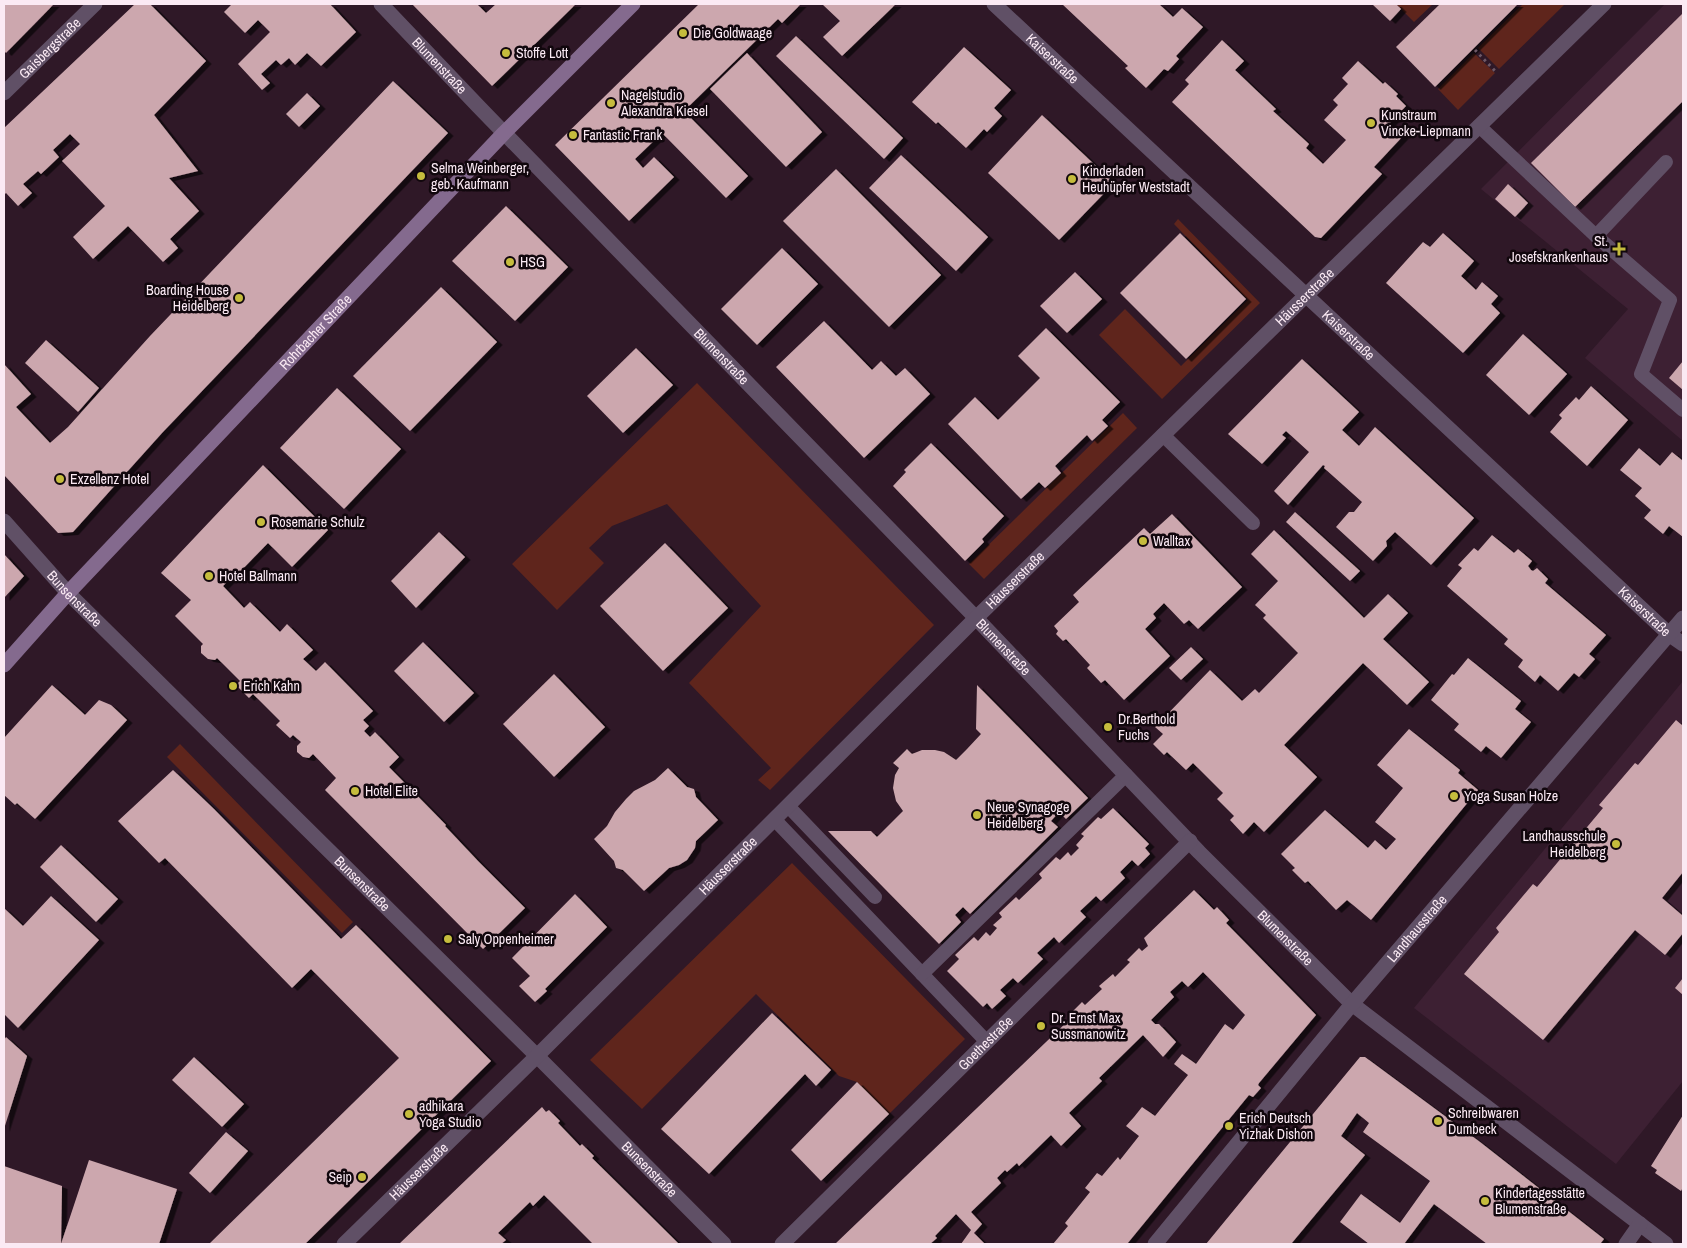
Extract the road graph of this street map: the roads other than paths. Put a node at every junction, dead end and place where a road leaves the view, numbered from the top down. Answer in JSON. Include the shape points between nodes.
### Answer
{"nodes":[{"id":1,"x":95,"y":4,"type":"edge"},
{"id":2,"x":381,"y":4,"type":"edge"},
{"id":3,"x":634,"y":4,"type":"edge"},
{"id":4,"x":994,"y":4,"type":"edge"},
{"id":5,"x":1604,"y":4,"type":"edge"},
{"id":6,"x":4,"y":93,"type":"edge"},
{"id":7,"x":1479,"y":126,"type":"junction"},
{"id":8,"x":504,"y":133,"type":"junction"},
{"id":9,"x":1666,"y":162,"type":"dead end"},
{"id":10,"x":1596,"y":236,"type":"junction"},
{"id":11,"x":1306,"y":295,"type":"junction"},
{"id":12,"x":1683,"y":410,"type":"edge"},
{"id":13,"x":1163,"y":435,"type":"junction"},
{"id":14,"x":4,"y":521,"type":"edge"},
{"id":15,"x":1253,"y":523,"type":"dead end"},
{"id":16,"x":68,"y":593,"type":"junction"},
{"id":17,"x":976,"y":618,"type":"junction"},
{"id":18,"x":1683,"y":618,"type":"edge"},
{"id":19,"x":1670,"y":635,"type":"junction"},
{"id":20,"x":1683,"y":644,"type":"edge"},
{"id":21,"x":4,"y":665,"type":"edge"},
{"id":22,"x":1126,"y":775,"type":"junction"},
{"id":23,"x":788,"y":806,"type":"junction"},
{"id":24,"x":774,"y":820,"type":"junction"},
{"id":25,"x":1194,"y":846,"type":"junction"},
{"id":26,"x":875,"y":897,"type":"dead end"},
{"id":27,"x":922,"y":974,"type":"junction"},
{"id":28,"x":1352,"y":1004,"type":"junction"},
{"id":29,"x":987,"y":1042,"type":"junction"},
{"id":30,"x":536,"y":1056,"type":"junction"},
{"id":31,"x":1640,"y":1224,"type":"junction"},
{"id":32,"x":344,"y":1244,"type":"edge"},
{"id":33,"x":724,"y":1244,"type":"edge"},
{"id":34,"x":782,"y":1244,"type":"edge"},
{"id":35,"x":1155,"y":1244,"type":"edge"},
{"id":36,"x":1626,"y":1244,"type":"edge"},
{"id":37,"x":1666,"y":1244,"type":"edge"}],
"edges":[{"from":1,"to":6,"type":"street","name":"Gaisbergstraße"},
{"from":2,"to":8,"type":"street","name":"Blumenstraße"},
{"from":3,"to":8,"type":"main road","name":"Rohrbacher Straße"},
{"from":4,"to":11,"type":"street","name":"Kaiserstraße"},
{"from":5,"to":7,"type":"street","name":"Häusserstraße"},
{"from":7,"to":10,"type":"lane"},
{"from":7,"to":11,"type":"street","name":"Häusserstraße"},
{"from":8,"to":16,"type":"main road","name":"Rohrbacher Straße"},
{"from":8,"to":17,"type":"street","name":"Blumenstraße"},
{"from":9,"to":10,"type":"lane"},
{"from":10,"to":12,"type":"lane","via":[[1670,300],[1641,374]]},
{"from":11,"to":13,"type":"street","name":"Häusserstraße"},
{"from":11,"to":19,"type":"street","name":"Kaiserstraße"},
{"from":13,"to":15,"type":"lane"},
{"from":13,"to":17,"type":"street","name":"Häusserstraße"},
{"from":14,"to":16,"type":"street","name":"Bunsenstraße"},
{"from":16,"to":21,"type":"main road","name":"Rohrbacher Straße"},
{"from":16,"to":30,"type":"street","name":"Bunsenstraße"},
{"from":17,"to":22,"type":"street","name":"Blumenstraße"},
{"from":17,"to":23,"type":"street","name":"Häusserstraße"},
{"from":18,"to":19,"type":"street","name":"Landhausstraße"},
{"from":19,"to":20,"type":"street","name":"Kaiserstraße"},
{"from":19,"to":28,"type":"street","name":"Landhausstraße"},
{"from":22,"to":25,"type":"street","name":"Blumenstraße"},
{"from":22,"to":27,"type":"lane"},
{"from":23,"to":24,"type":"street","name":"Häusserstraße"},
{"from":23,"to":26,"type":"lane"},
{"from":24,"to":27,"type":"lane"},
{"from":24,"to":30,"type":"street","name":"Häusserstraße"},
{"from":25,"to":28,"type":"street","name":"Blumenstraße"},
{"from":25,"to":29,"type":"street","name":"Goethestraße"},
{"from":27,"to":29,"type":"lane"},
{"from":28,"to":31,"type":"street","name":"Blumenstraße"},
{"from":28,"to":35,"type":"street","name":"Landhausstraße"},
{"from":29,"to":34,"type":"street","name":"Goethestraße"},
{"from":30,"to":32,"type":"street","name":"Häusserstraße"},
{"from":30,"to":33,"type":"street","name":"Bunsenstraße"},
{"from":31,"to":36,"type":"street"},
{"from":31,"to":37,"type":"street","name":"Blumenstraße"}]}
